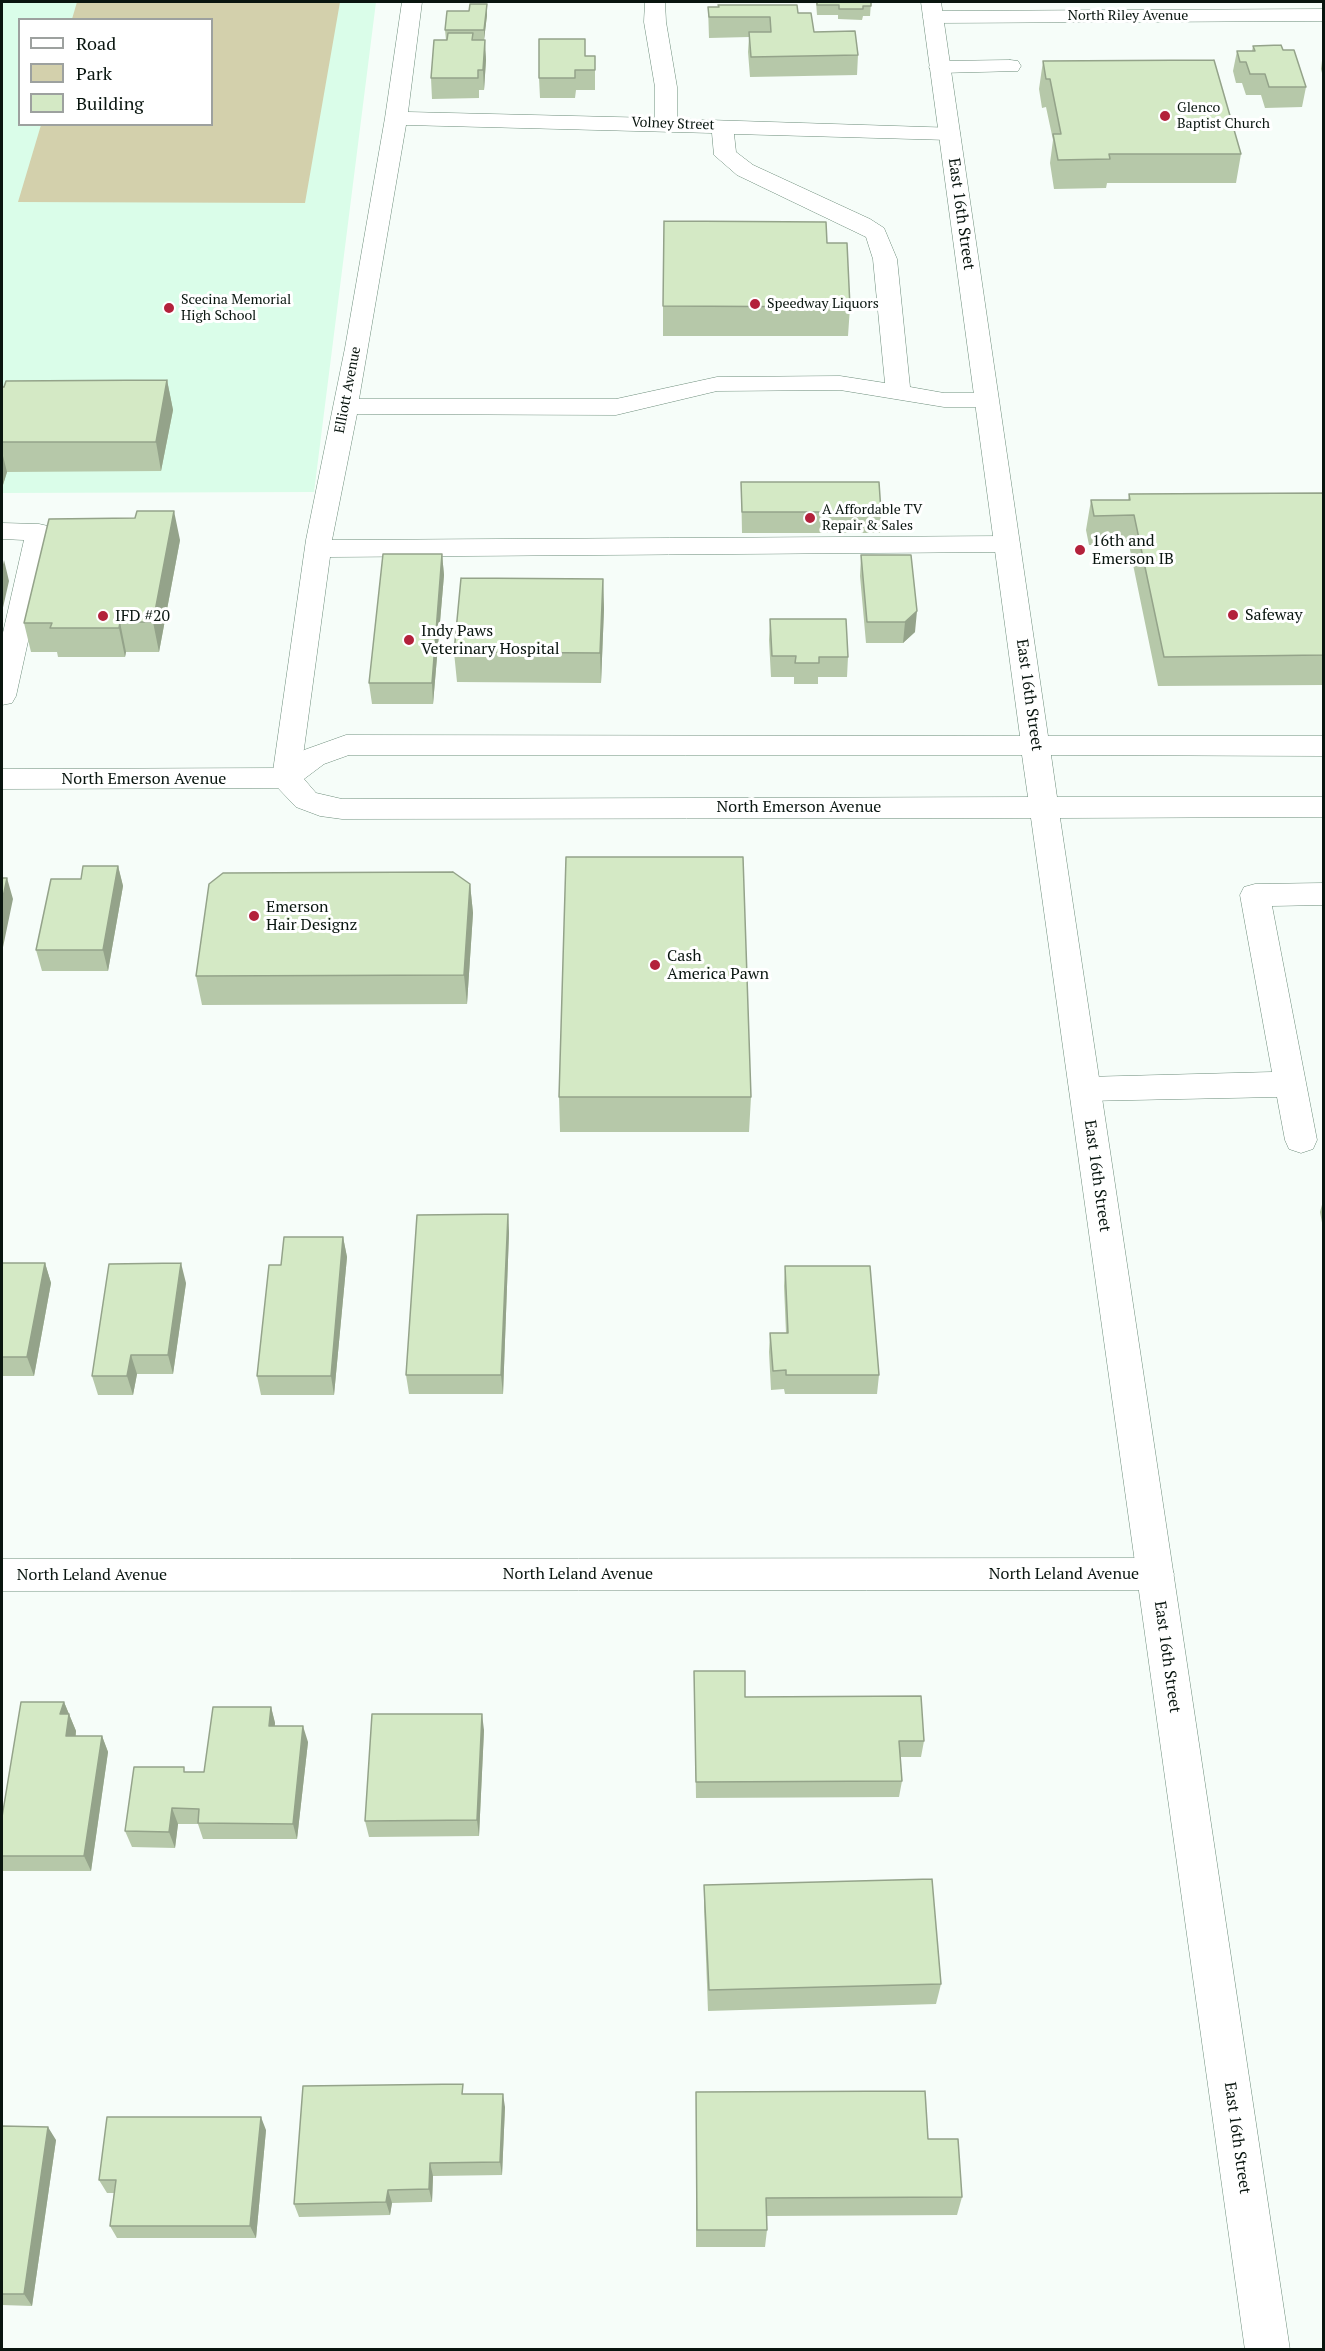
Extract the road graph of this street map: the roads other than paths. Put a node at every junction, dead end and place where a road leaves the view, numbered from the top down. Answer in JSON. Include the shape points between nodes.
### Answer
{"nodes":[{"id":1,"x":412,"y":2,"type":"edge"},
{"id":2,"x":655,"y":2,"type":"edge"},
{"id":3,"x":932,"y":9,"type":"edge"},
{"id":4,"x":1323,"y":15,"type":"edge"},
{"id":5,"x":1010,"y":66,"type":"dead end"},
{"id":6,"x":940,"y":67,"type":"junction"},
{"id":7,"x":396,"y":118,"type":"junction"},
{"id":8,"x":666,"y":124,"type":"junction"},
{"id":9,"x":722,"y":126,"type":"junction"},
{"id":10,"x":950,"y":133,"type":"junction"},
{"id":11,"x":898,"y":393,"type":"junction"},
{"id":12,"x":986,"y":400,"type":"junction"},
{"id":13,"x":345,"y":406,"type":"junction"},
{"id":14,"x":2,"y":531,"type":"edge"},
{"id":15,"x":1007,"y":544,"type":"junction"},
{"id":16,"x":318,"y":549,"type":"junction"},
{"id":17,"x":2,"y":696,"type":"edge"},
{"id":18,"x":1036,"y":746,"type":"junction"},
{"id":19,"x":1323,"y":746,"type":"edge"},
{"id":20,"x":286,"y":778,"type":"junction"},
{"id":21,"x":2,"y":779,"type":"edge"},
{"id":22,"x":1044,"y":807,"type":"junction"},
{"id":23,"x":1323,"y":807,"type":"edge"},
{"id":24,"x":1323,"y":894,"type":"edge"},
{"id":25,"x":1289,"y":1084,"type":"junction"},
{"id":26,"x":1085,"y":1089,"type":"junction"},
{"id":27,"x":1301,"y":1140,"type":"dead end"},
{"id":28,"x":1155,"y":1574,"type":"junction"},
{"id":29,"x":2,"y":1575,"type":"edge"},
{"id":30,"x":1268,"y":2349,"type":"edge"}],
"edges":[{"from":1,"to":7,"type":"main road","name":"Elliott Avenue"},
{"from":2,"to":8,"type":"main road","via":[[666,87]]},
{"from":3,"to":4,"type":"main road","name":"North Riley Avenue"},
{"from":3,"to":6,"type":"main road","name":"East 16th Street"},
{"from":5,"to":6,"type":"main road"},
{"from":6,"to":10,"type":"main road","name":"East 16th Street"},
{"from":7,"to":8,"type":"main road","name":"Volney Street"},
{"from":7,"to":13,"type":"main road","name":"Elliott Avenue"},
{"from":8,"to":9,"type":"main road","name":"Volney Street"},
{"from":9,"to":10,"type":"main road","name":"Volney Street"},
{"from":9,"to":11,"type":"main road","via":[[725,155],[745,170],[876,234],[885,259]]},
{"from":10,"to":12,"type":"main road","name":"East 16th Street"},
{"from":11,"to":12,"type":"main road","via":[[944,400]]},
{"from":11,"to":13,"type":"main road","via":[[840,383],[717,384],[616,407]]},
{"from":12,"to":15,"type":"main road","name":"East 16th Street"},
{"from":13,"to":16,"type":"main road","name":"Elliott Avenue"},
{"from":14,"to":17,"type":"main road","via":[[39,532]]},
{"from":15,"to":16,"type":"main road"},
{"from":15,"to":18,"type":"main road","name":"East 16th Street"},
{"from":16,"to":20,"type":"main road","name":"Elliott Avenue"},
{"from":18,"to":19,"type":"main road"},
{"from":18,"to":20,"type":"main road","via":[[346,745],[314,757]]},
{"from":18,"to":22,"type":"main road","name":"East 16th Street"},
{"from":20,"to":21,"type":"main road","name":"North Emerson Avenue"},
{"from":20,"to":22,"type":"main road","name":"North Emerson Avenue","via":[[306,800],[342,809]]},
{"from":22,"to":23,"type":"main road","name":"North Emerson Avenue"},
{"from":22,"to":26,"type":"main road","name":"East 16th Street"},
{"from":24,"to":25,"type":"main road","via":[[1255,895]]},
{"from":25,"to":26,"type":"main road"},
{"from":25,"to":27,"type":"main road"},
{"from":26,"to":28,"type":"main road","name":"East 16th Street"},
{"from":28,"to":29,"type":"main road","name":"North Leland Avenue"},
{"from":28,"to":30,"type":"main road","name":"East 16th Street"}]}
